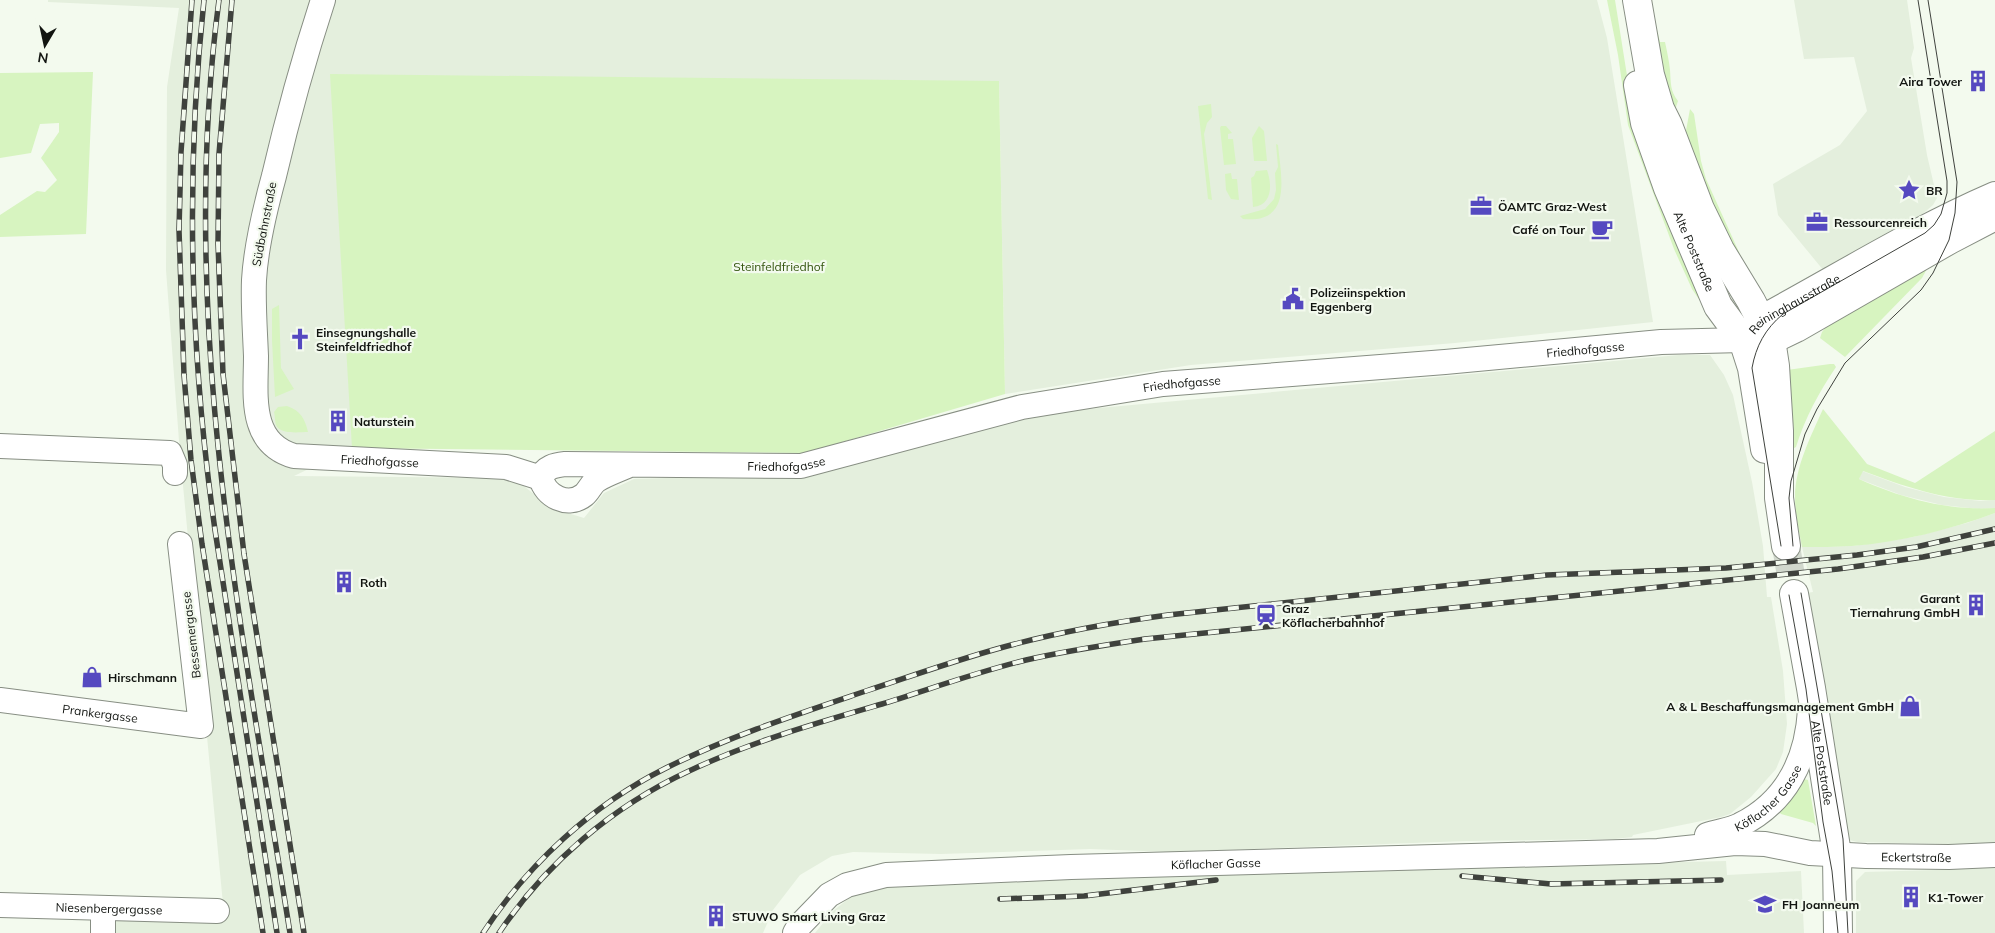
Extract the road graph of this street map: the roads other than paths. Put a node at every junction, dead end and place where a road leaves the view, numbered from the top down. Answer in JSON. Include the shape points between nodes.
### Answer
{"nodes":[{"id":1,"x":1620,"y":0,"type":"edge"},
{"id":2,"x":1637,"y":0,"type":"edge"},
{"id":3,"x":321,"y":6,"type":"edge"},
{"id":4,"x":1995,"y":196,"type":"edge"},
{"id":5,"x":1995,"y":216,"type":"edge"},
{"id":6,"x":1949,"y":228,"type":"junction"},
{"id":7,"x":1766,"y":330,"type":"junction"},
{"id":8,"x":1742,"y":340,"type":"junction"},
{"id":9,"x":0,"y":446,"type":"edge"},
{"id":10,"x":277,"y":449,"type":"joint"},
{"id":11,"x":173,"y":463,"type":"dead end"},
{"id":12,"x":629,"y":465,"type":"junction"},
{"id":13,"x":541,"y":478,"type":"junction"},
{"id":14,"x":1779,"y":498,"type":"junction"},
{"id":15,"x":180,"y":544,"type":"dead end"},
{"id":16,"x":1786,"y":546,"type":"tunnel mouth"},
{"id":17,"x":1794,"y":594,"type":"tunnel mouth"},
{"id":18,"x":1812,"y":688,"type":"junction"},
{"id":19,"x":0,"y":700,"type":"edge"},
{"id":20,"x":201,"y":726,"type":"joint"},
{"id":21,"x":1658,"y":851,"type":"junction"},
{"id":22,"x":1837,"y":854,"type":"junction"},
{"id":23,"x":1995,"y":855,"type":"edge"},
{"id":24,"x":0,"y":906,"type":"edge"},
{"id":25,"x":103,"y":908,"type":"junction"},
{"id":26,"x":217,"y":911,"type":"dead end"},
{"id":27,"x":104,"y":933,"type":"edge"},
{"id":28,"x":795,"y":933,"type":"edge"},
{"id":29,"x":1838,"y":933,"type":"edge"}],
"edges":[{"from":1,"to":8,"type":"main road","name":"Alte Poststraße","via":[[1645,122],[1655,154],[1718,306]]},
{"from":2,"to":7,"type":"main road","name":"Alte Poststraße","via":[[1650,74],[1660,109],[1700,210]]},
{"from":3,"to":10,"type":"street","name":"Südbahnstraße","via":[[263,217],[254,279],[256,407],[262,430]]},
{"from":4,"to":6,"type":"main road","name":"Reininghausstraße"},
{"from":5,"to":6,"type":"main road","name":"Reininghausstraße"},
{"from":6,"to":7,"type":"main road","name":"Reininghausstraße"},
{"from":7,"to":8,"type":"main road","name":"Reininghausstraße"},
{"from":7,"to":14,"type":"main road","name":"Alte Poststraße","via":[[1775,366]]},
{"from":8,"to":12,"type":"street","name":"Friedhofgasse","via":[[1661,342],[1163,384],[1022,407],[801,466]]},
{"from":8,"to":14,"type":"main road","name":"Alte Poststraße","via":[[1752,368],[1768,467]]},
{"from":9,"to":11,"type":"street"},
{"from":10,"to":13,"type":"street","name":"Friedhofgasse","via":[[294,456],[506,467]]},
{"from":12,"to":13,"type":"street","name":"Friedhofgasse","via":[[554,465],[543,472]]},
{"from":12,"to":13,"type":"street","name":"Friedhofgasse","via":[[596,481],[575,500],[551,495]]},
{"from":14,"to":16,"type":"main road","name":"Alte Poststraße"},
{"from":15,"to":20,"type":"street","name":"Bessemergasse"},
{"from":17,"to":18,"type":"main road","name":"Alte Poststraße"},
{"from":18,"to":21,"type":"street","name":"Köflacher Gasse","via":[[1809,726],[1800,762],[1781,794],[1739,826]]},
{"from":18,"to":22,"type":"main road","name":"Alte Poststraße"},
{"from":19,"to":20,"type":"street","name":"Prankergasse"},
{"from":21,"to":22,"type":"street","name":"Köflacher Gasse","via":[[1735,843]]},
{"from":21,"to":28,"type":"street","name":"Köflacher Gasse","via":[[886,875],[847,885],[829,895]]},
{"from":22,"to":23,"type":"street","name":"Eckertstraße"},
{"from":22,"to":29,"type":"main road","name":"Alte Poststraße"},
{"from":24,"to":25,"type":"street","name":"Niesenbergergasse"},
{"from":25,"to":26,"type":"street","name":"Niesenbergergasse"},
{"from":25,"to":27,"type":"street"}]}
